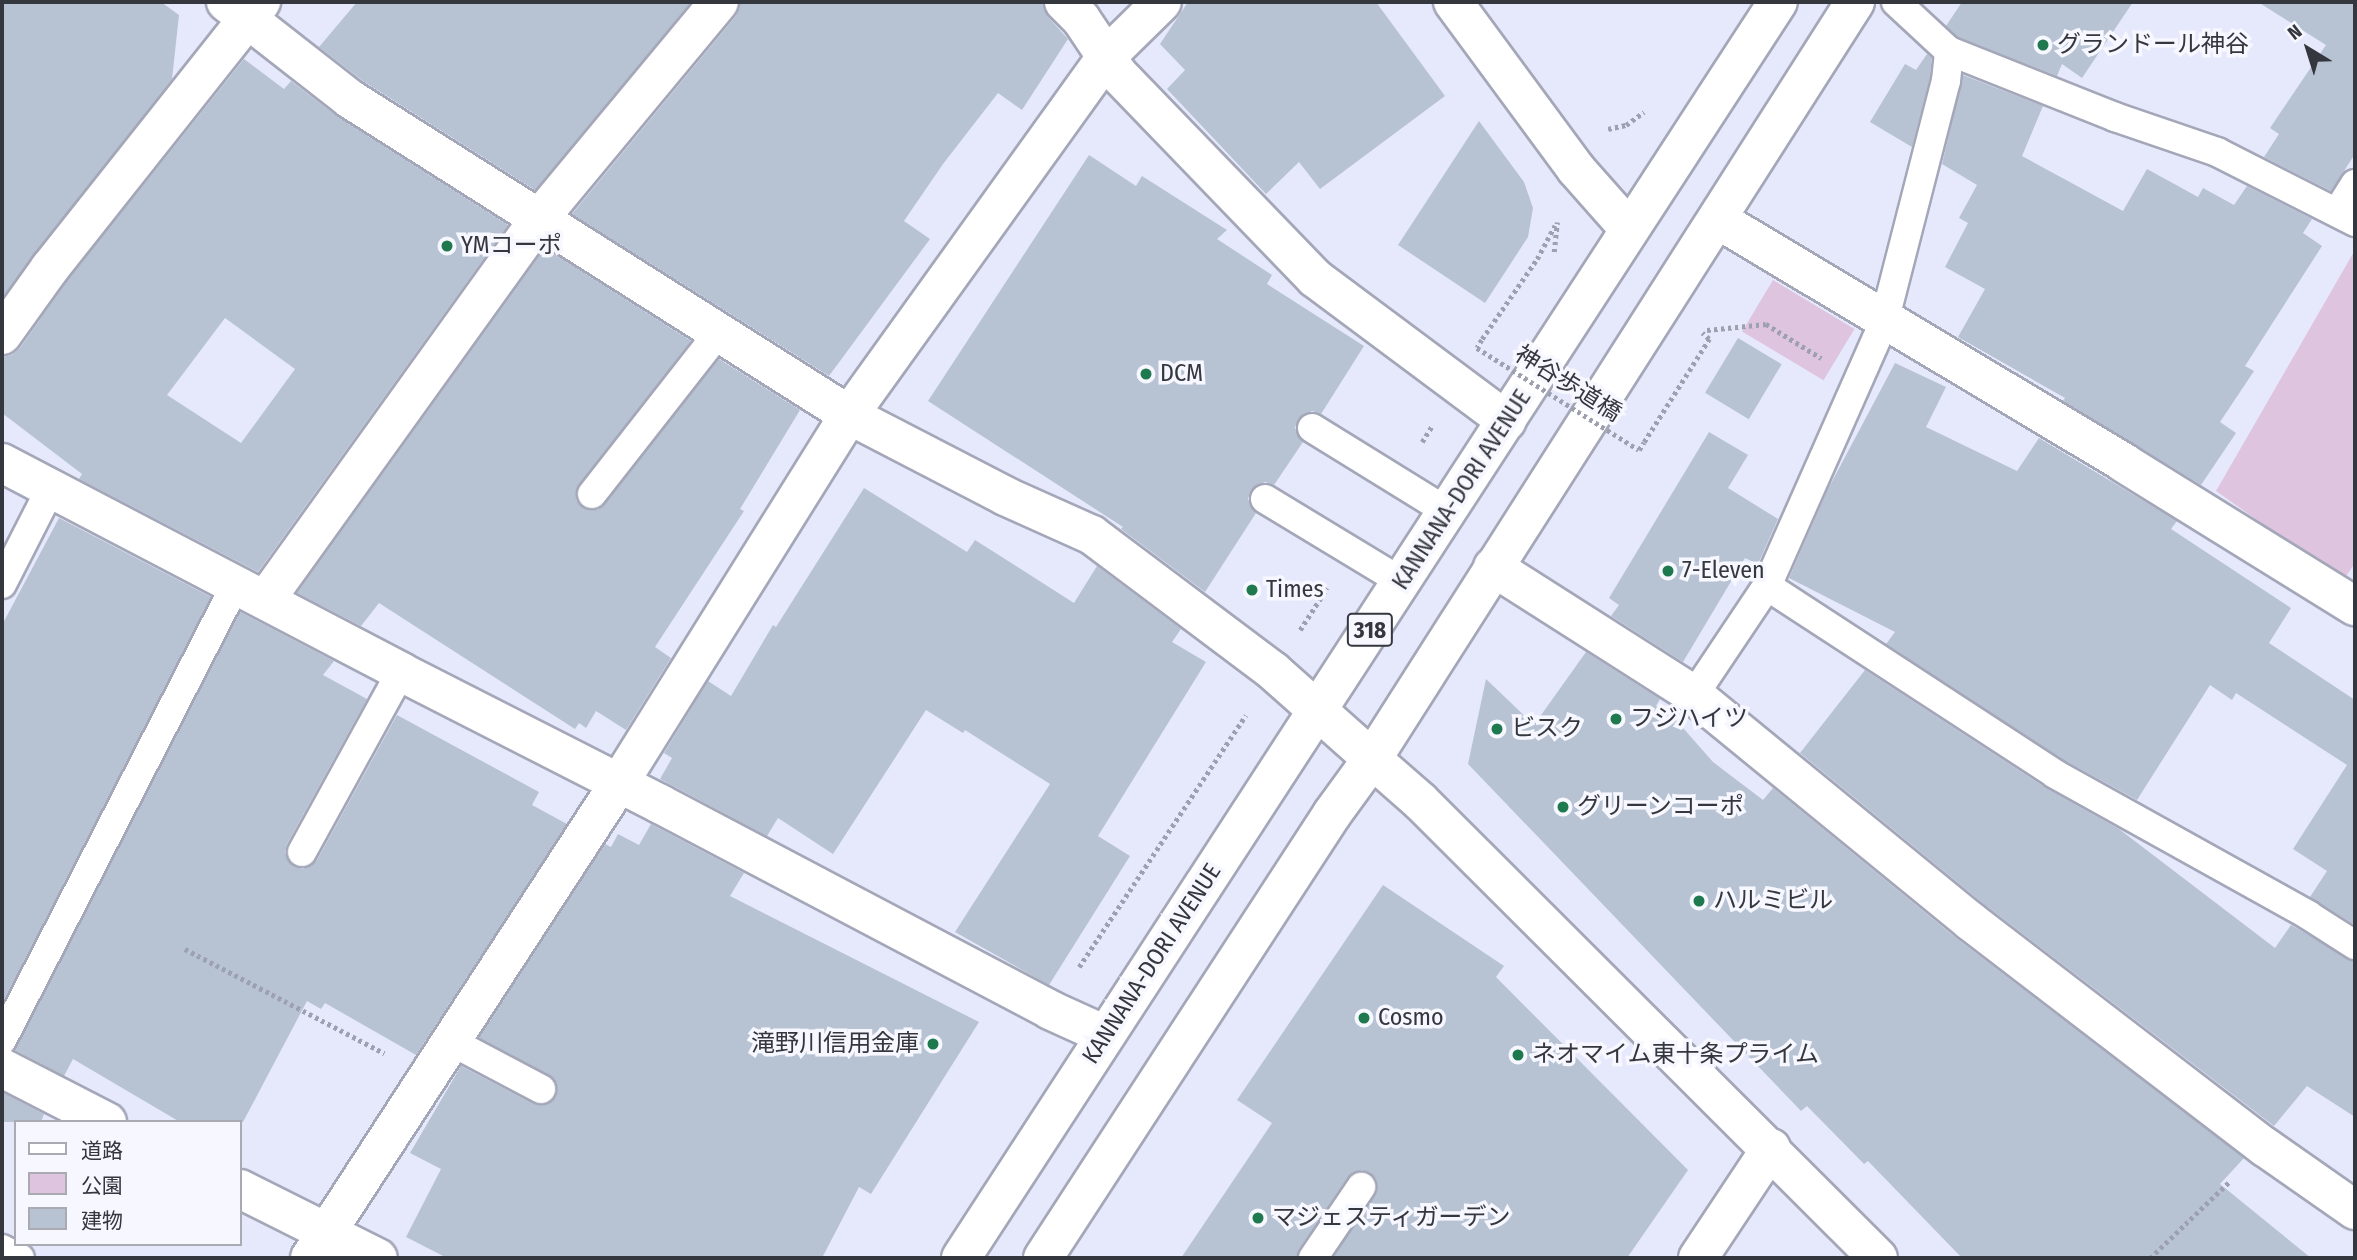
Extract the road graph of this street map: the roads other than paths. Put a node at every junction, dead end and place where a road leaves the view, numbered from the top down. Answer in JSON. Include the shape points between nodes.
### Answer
{"nodes":[{"id":1,"x":719,"y":2,"type":"edge"},
{"id":2,"x":1064,"y":2,"type":"edge"},
{"id":3,"x":1162,"y":2,"type":"edge"},
{"id":4,"x":1453,"y":2,"type":"edge"},
{"id":5,"x":1778,"y":2,"type":"edge"},
{"id":6,"x":1855,"y":2,"type":"edge"},
{"id":7,"x":1896,"y":2,"type":"edge"},
{"id":8,"x":245,"y":8,"type":"edge"},
{"id":9,"x":1949,"y":51,"type":"junction"},
{"id":10,"x":1106,"y":57,"type":"junction"},
{"id":11,"x":2355,"y":184,"type":"edge"},
{"id":12,"x":2346,"y":216,"type":"edge"},
{"id":13,"x":1717,"y":219,"type":"junction"},
{"id":14,"x":538,"y":220,"type":"junction"},
{"id":15,"x":1629,"y":229,"type":"junction"},
{"id":16,"x":1884,"y":322,"type":"junction"},
{"id":17,"x":719,"y":332,"type":"junction"},
{"id":18,"x":2,"y":335,"type":"edge"},
{"id":19,"x":849,"y":415,"type":"junction"},
{"id":20,"x":1507,"y":421,"type":"junction"},
{"id":21,"x":1312,"y":428,"type":"dead end"},
{"id":22,"x":2,"y":463,"type":"edge"},
{"id":23,"x":51,"y":488,"type":"junction"},
{"id":24,"x":592,"y":494,"type":"dead end"},
{"id":25,"x":1265,"y":499,"type":"dead end"},
{"id":26,"x":1448,"y":512,"type":"junction"},
{"id":27,"x":1493,"y":567,"type":"junction"},
{"id":28,"x":1402,"y":582,"type":"junction"},
{"id":29,"x":2,"y":584,"type":"edge"},
{"id":30,"x":1767,"y":586,"type":"junction"},
{"id":31,"x":251,"y":591,"type":"junction"},
{"id":32,"x":2355,"y":606,"type":"edge"},
{"id":33,"x":401,"y":672,"type":"junction"},
{"id":34,"x":1694,"y":695,"type":"junction"},
{"id":35,"x":1319,"y":711,"type":"junction"},
{"id":36,"x":1371,"y":759,"type":"junction"},
{"id":37,"x":618,"y":783,"type":"junction"},
{"id":38,"x":302,"y":852,"type":"dead end"},
{"id":39,"x":2355,"y":945,"type":"edge"},
{"id":40,"x":1105,"y":1035,"type":"junction"},
{"id":41,"x":2,"y":1040,"type":"edge"},
{"id":42,"x":450,"y":1041,"type":"junction"},
{"id":43,"x":2,"y":1068,"type":"edge"},
{"id":44,"x":541,"y":1090,"type":"dead end"},
{"id":45,"x":103,"y":1120,"type":"edge"},
{"id":46,"x":1771,"y":1149,"type":"junction"},
{"id":47,"x":1361,"y":1187,"type":"dead end"},
{"id":48,"x":242,"y":1190,"type":"edge"},
{"id":49,"x":2355,"y":1210,"type":"edge"},
{"id":50,"x":318,"y":1246,"type":"edge"},
{"id":51,"x":2,"y":1249,"type":"edge"},
{"id":52,"x":20,"y":1258,"type":"edge"},
{"id":53,"x":378,"y":1258,"type":"edge"},
{"id":54,"x":961,"y":1258,"type":"edge"},
{"id":55,"x":1043,"y":1258,"type":"edge"},
{"id":56,"x":1313,"y":1258,"type":"edge"},
{"id":57,"x":1698,"y":1258,"type":"edge"},
{"id":58,"x":1878,"y":1258,"type":"edge"}],
"edges":[{"from":1,"to":14,"type":"street"},
{"from":2,"to":10,"type":"street"},
{"from":3,"to":10,"type":"street"},
{"from":4,"to":15,"type":"street","via":[[1576,169]]},
{"from":5,"to":15,"type":"street","name":"KANNANA-DORI AVENUE","number":"318"},
{"from":6,"to":13,"type":"street"},
{"from":7,"to":9,"type":"lane"},
{"from":8,"to":14,"type":"street","via":[[351,99]]},
{"from":8,"to":18,"type":"street"},
{"from":9,"to":12,"type":"lane","via":[[2217,152]]},
{"from":9,"to":16,"type":"lane"},
{"from":10,"to":19,"type":"street"},
{"from":10,"to":20,"type":"street","via":[[1315,278]]},
{"from":11,"to":12,"type":"lane"},
{"from":13,"to":16,"type":"street"},
{"from":13,"to":27,"type":"street"},
{"from":14,"to":17,"type":"street"},
{"from":14,"to":31,"type":"street"},
{"from":15,"to":20,"type":"street","name":"KANNANA-DORI AVENUE","number":"318"},
{"from":16,"to":30,"type":"lane"},
{"from":16,"to":32,"type":"street"},
{"from":17,"to":19,"type":"street"},
{"from":17,"to":24,"type":"lane"},
{"from":19,"to":35,"type":"street","via":[[1005,496],[1092,535]]},
{"from":19,"to":37,"type":"street"},
{"from":20,"to":26,"type":"street","name":"KANNANA-DORI AVENUE","number":"318"},
{"from":21,"to":26,"type":"lane"},
{"from":22,"to":23,"type":"street"},
{"from":23,"to":29,"type":"lane"},
{"from":23,"to":31,"type":"street"},
{"from":25,"to":28,"type":"lane"},
{"from":26,"to":28,"type":"street","name":"KANNANA-DORI AVENUE","number":"318"},
{"from":27,"to":34,"type":"street"},
{"from":27,"to":36,"type":"street"},
{"from":28,"to":35,"type":"street","name":"KANNANA-DORI AVENUE","number":"318"},
{"from":30,"to":34,"type":"lane"},
{"from":30,"to":39,"type":"lane","via":[[2055,774]]},
{"from":31,"to":33,"type":"street"},
{"from":31,"to":41,"type":"lane"},
{"from":33,"to":37,"type":"street"},
{"from":33,"to":38,"type":"lane"},
{"from":34,"to":49,"type":"street","via":[[1970,921],[2265,1147]]},
{"from":35,"to":36,"type":"street"},
{"from":35,"to":40,"type":"street","name":"KANNANA-DORI AVENUE","number":"318"},
{"from":36,"to":46,"type":"street","via":[[1420,801]]},
{"from":36,"to":55,"type":"street"},
{"from":37,"to":40,"type":"street"},
{"from":37,"to":42,"type":"street"},
{"from":40,"to":54,"type":"street","name":"KANNANA-DORI AVENUE","number":"318"},
{"from":42,"to":44,"type":"lane"},
{"from":42,"to":50,"type":"street"},
{"from":43,"to":45,"type":"street"},
{"from":46,"to":57,"type":"street"},
{"from":46,"to":58,"type":"street"},
{"from":47,"to":56,"type":"lane"},
{"from":48,"to":50,"type":"street"},
{"from":50,"to":53,"type":"street"},
{"from":51,"to":52,"type":"lane"}]}
